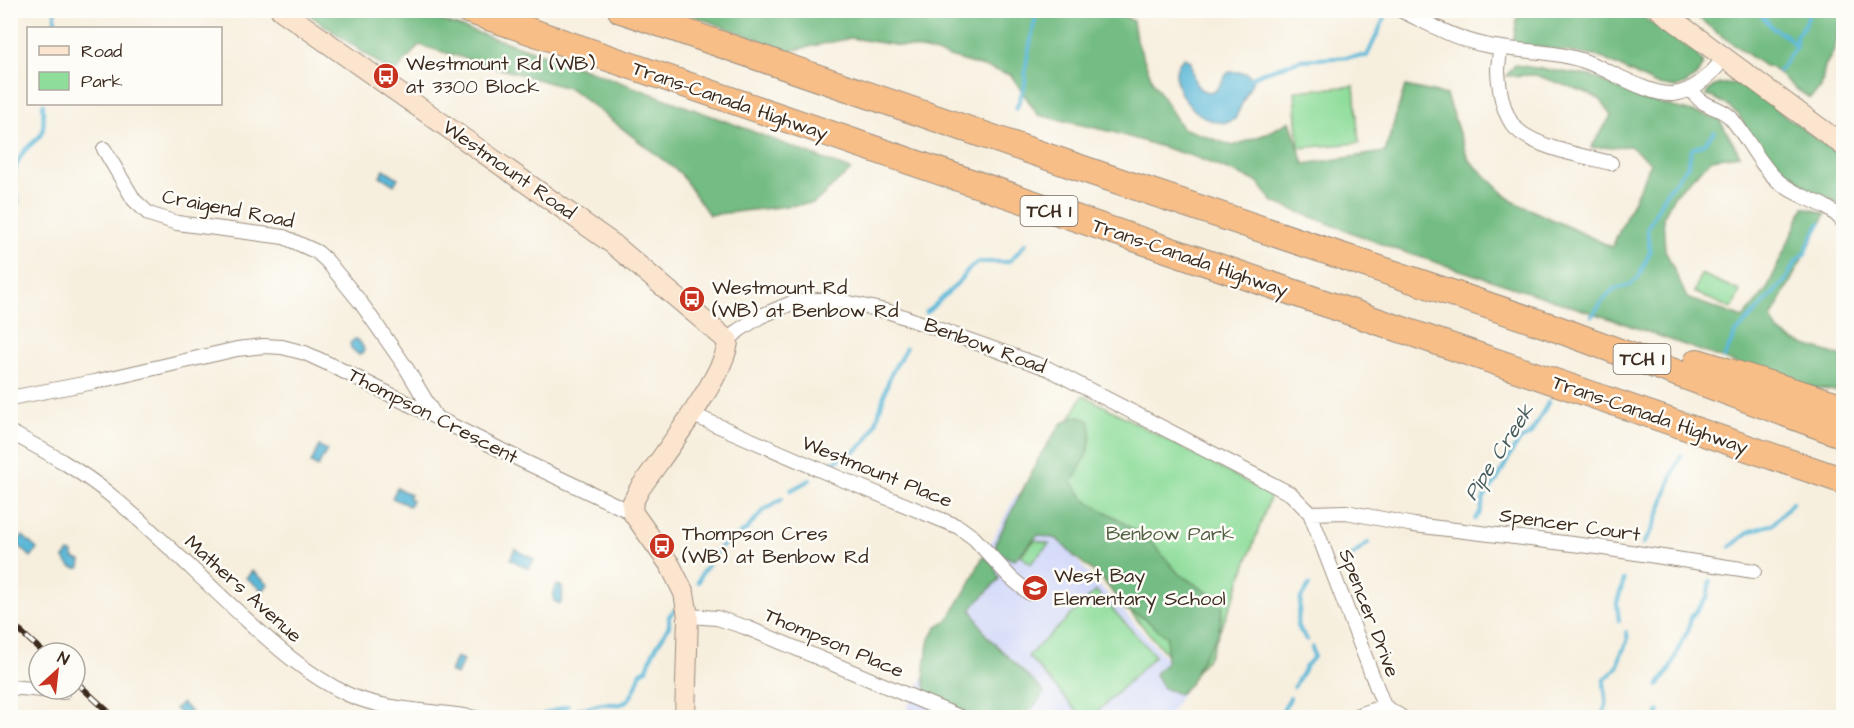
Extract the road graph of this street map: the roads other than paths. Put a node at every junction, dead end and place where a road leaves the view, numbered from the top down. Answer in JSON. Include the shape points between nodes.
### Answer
{"nodes":[{"id":1,"x":281,"y":10,"type":"edge"},
{"id":2,"x":468,"y":10,"type":"edge"},
{"id":3,"x":621,"y":10,"type":"edge"},
{"id":4,"x":664,"y":10,"type":"edge"},
{"id":5,"x":1400,"y":10,"type":"edge"},
{"id":6,"x":1660,"y":10,"type":"edge"},
{"id":7,"x":1500,"y":48,"type":"junction"},
{"id":8,"x":1724,"y":58,"type":"junction"},
{"id":9,"x":805,"y":73,"type":"junction"},
{"id":10,"x":1690,"y":89,"type":"junction"},
{"id":11,"x":1844,"y":146,"type":"edge"},
{"id":12,"x":104,"y":149,"type":"dead end"},
{"id":13,"x":1611,"y":163,"type":"dead end"},
{"id":14,"x":1844,"y":223,"type":"edge"},
{"id":15,"x":1439,"y":288,"type":"junction"},
{"id":16,"x":728,"y":341,"type":"junction"},
{"id":17,"x":10,"y":398,"type":"edge"},
{"id":18,"x":1844,"y":407,"type":"edge"},
{"id":19,"x":1631,"y":408,"type":"junction"},
{"id":20,"x":691,"y":414,"type":"junction"},
{"id":21,"x":436,"y":418,"type":"junction"},
{"id":22,"x":10,"y":432,"type":"edge"},
{"id":23,"x":1844,"y":435,"type":"edge"},
{"id":24,"x":1844,"y":481,"type":"edge"},
{"id":25,"x":1844,"y":499,"type":"edge"},
{"id":26,"x":633,"y":513,"type":"junction"},
{"id":27,"x":1310,"y":513,"type":"junction"},
{"id":28,"x":1754,"y":572,"type":"dead end"},
{"id":29,"x":1029,"y":593,"type":"dead end"},
{"id":30,"x":688,"y":616,"type":"junction"},
{"id":31,"x":10,"y":687,"type":"edge"},
{"id":32,"x":27,"y":689,"type":"edge"},
{"id":33,"x":1384,"y":706,"type":"junction"},
{"id":34,"x":476,"y":717,"type":"edge"},
{"id":35,"x":685,"y":717,"type":"edge"},
{"id":36,"x":962,"y":717,"type":"edge"},
{"id":37,"x":1350,"y":717,"type":"edge"},
{"id":38,"x":1403,"y":717,"type":"edge"}],
"edges":[{"from":1,"to":16,"type":"street","name":"Westmount Road","via":[[613,244]]},
{"from":2,"to":19,"type":"highway","name":"Trans-Canada Highway","number":"TCH 1"},
{"from":3,"to":9,"type":"highway","number":"TCH 1"},
{"from":4,"to":9,"type":"highway"},
{"from":5,"to":7,"type":"street","via":[[1450,35]]},
{"from":6,"to":8,"type":"street"},
{"from":7,"to":10,"type":"street","via":[[1584,61],[1662,94]]},
{"from":7,"to":13,"type":"street","via":[[1502,92],[1514,126],[1531,139]]},
{"from":8,"to":10,"type":"street"},
{"from":8,"to":11,"type":"street"},
{"from":9,"to":15,"type":"highway","number":"TCH 1"},
{"from":10,"to":14,"type":"street","via":[[1700,100],[1731,117],[1780,183],[1797,195],[1830,208]]},
{"from":12,"to":21,"type":"street","name":"Craigend Road","via":[[134,201],[149,214],[177,223],[284,237],[317,252],[361,303]]},
{"from":15,"to":18,"type":"highway","via":[[1607,334]]},
{"from":15,"to":23,"type":"highway","number":"TCH 1"},
{"from":16,"to":20,"type":"street","via":[[726,357]]},
{"from":16,"to":27,"type":"street","name":"Benbow Road","via":[[761,316],[792,303],[840,301],[890,312],[1047,368],[1281,488]]},
{"from":17,"to":21,"type":"street","name":"Thompson Crescent","via":[[264,346],[305,353]]},
{"from":19,"to":24,"type":"highway","name":"Trans-Canada Highway","number":"TCH 1"},
{"from":19,"to":25,"type":"highway"},
{"from":20,"to":26,"type":"street","via":[[639,490],[632,504]]},
{"from":20,"to":29,"type":"street","name":"Westmount Place","via":[[959,527]]},
{"from":21,"to":26,"type":"street","name":"Thompson Crescent"},
{"from":22,"to":34,"type":"street","name":"Mathers Avenue","via":[[99,486],[271,642],[319,679],[368,702]]},
{"from":26,"to":30,"type":"street","via":[[679,579]]},
{"from":27,"to":28,"type":"street","name":"Spencer Court","via":[[1346,512]]},
{"from":27,"to":33,"type":"street","name":"Spencer Drive"},
{"from":30,"to":35,"type":"street"},
{"from":30,"to":36,"type":"street","name":"Thompson Place","via":[[717,618],[745,627]]},
{"from":31,"to":32,"type":"street"},
{"from":33,"to":37,"type":"street"},
{"from":33,"to":38,"type":"street","name":"Spencer Drive"}]}
